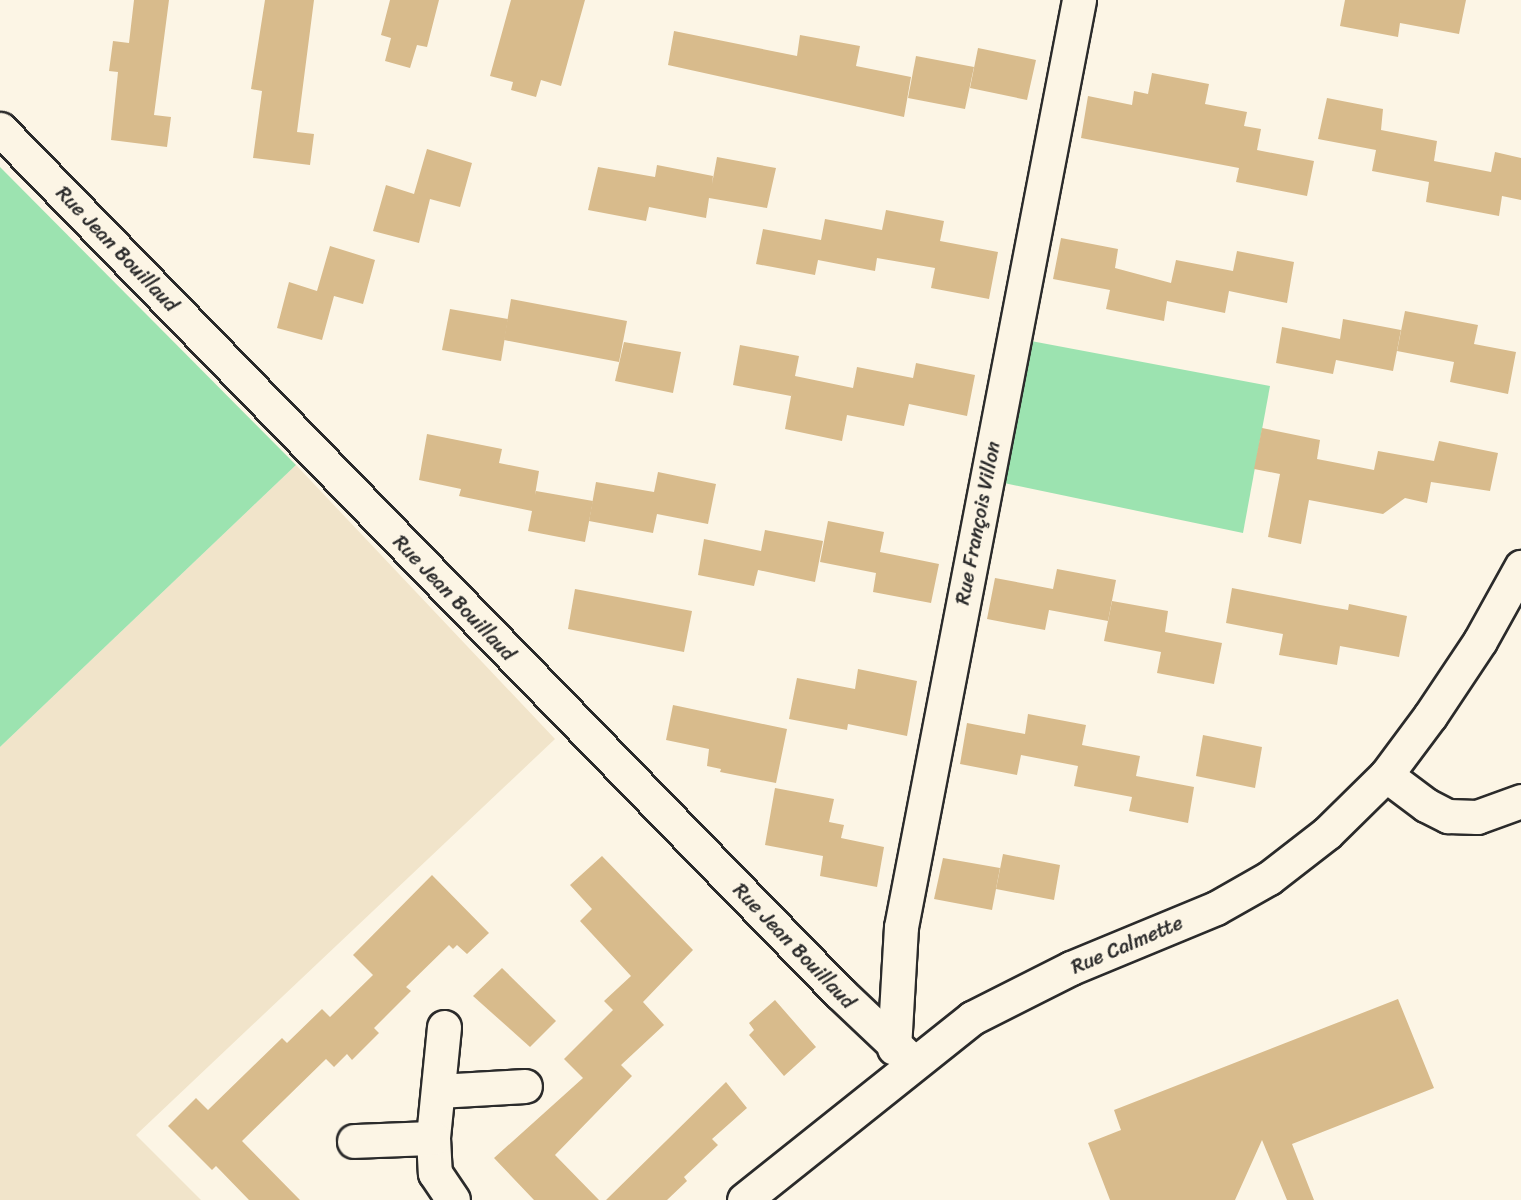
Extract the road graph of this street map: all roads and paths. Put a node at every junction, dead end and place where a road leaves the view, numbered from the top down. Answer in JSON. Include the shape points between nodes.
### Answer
{"nodes":[{"id":1,"x":1079,"y":0,"type":"edge"},
{"id":2,"x":0,"y":129,"type":"edge"},
{"id":3,"x":1521,"y":567,"type":"edge"},
{"id":4,"x":1386,"y":775,"type":"junction"},
{"id":5,"x":1521,"y":801,"type":"edge"},
{"id":6,"x":444,"y":1027,"type":"dead end"},
{"id":7,"x":904,"y":1055,"type":"junction"},
{"id":8,"x":525,"y":1086,"type":"dead end"},
{"id":9,"x":438,"y":1091,"type":"junction"},
{"id":10,"x":433,"y":1138,"type":"junction"},
{"id":11,"x":354,"y":1141,"type":"dead end"},
{"id":12,"x":453,"y":1200,"type":"edge"},
{"id":13,"x":744,"y":1200,"type":"edge"}],
"edges":[{"from":1,"to":7,"type":"street","name":"Rue François Villon","via":[[901,927]]},
{"from":2,"to":7,"type":"street","name":"Rue Jean Bouillaud"},
{"from":3,"to":4,"type":"street","name":"Rue Calmette","via":[[1480,641]]},
{"from":4,"to":5,"type":"street","via":[[1448,816],[1477,818]]},
{"from":4,"to":7,"type":"street","name":"Rue Calmette","via":[[1327,833],[1269,878],[1216,908],[1071,968]]},
{"from":6,"to":9,"type":"street"},
{"from":7,"to":13,"type":"street","name":"Rue Calmette"},
{"from":8,"to":9,"type":"street"},
{"from":9,"to":10,"type":"street"},
{"from":10,"to":11,"type":"street"},
{"from":10,"to":12,"type":"street","via":[[435,1173]]}]}
